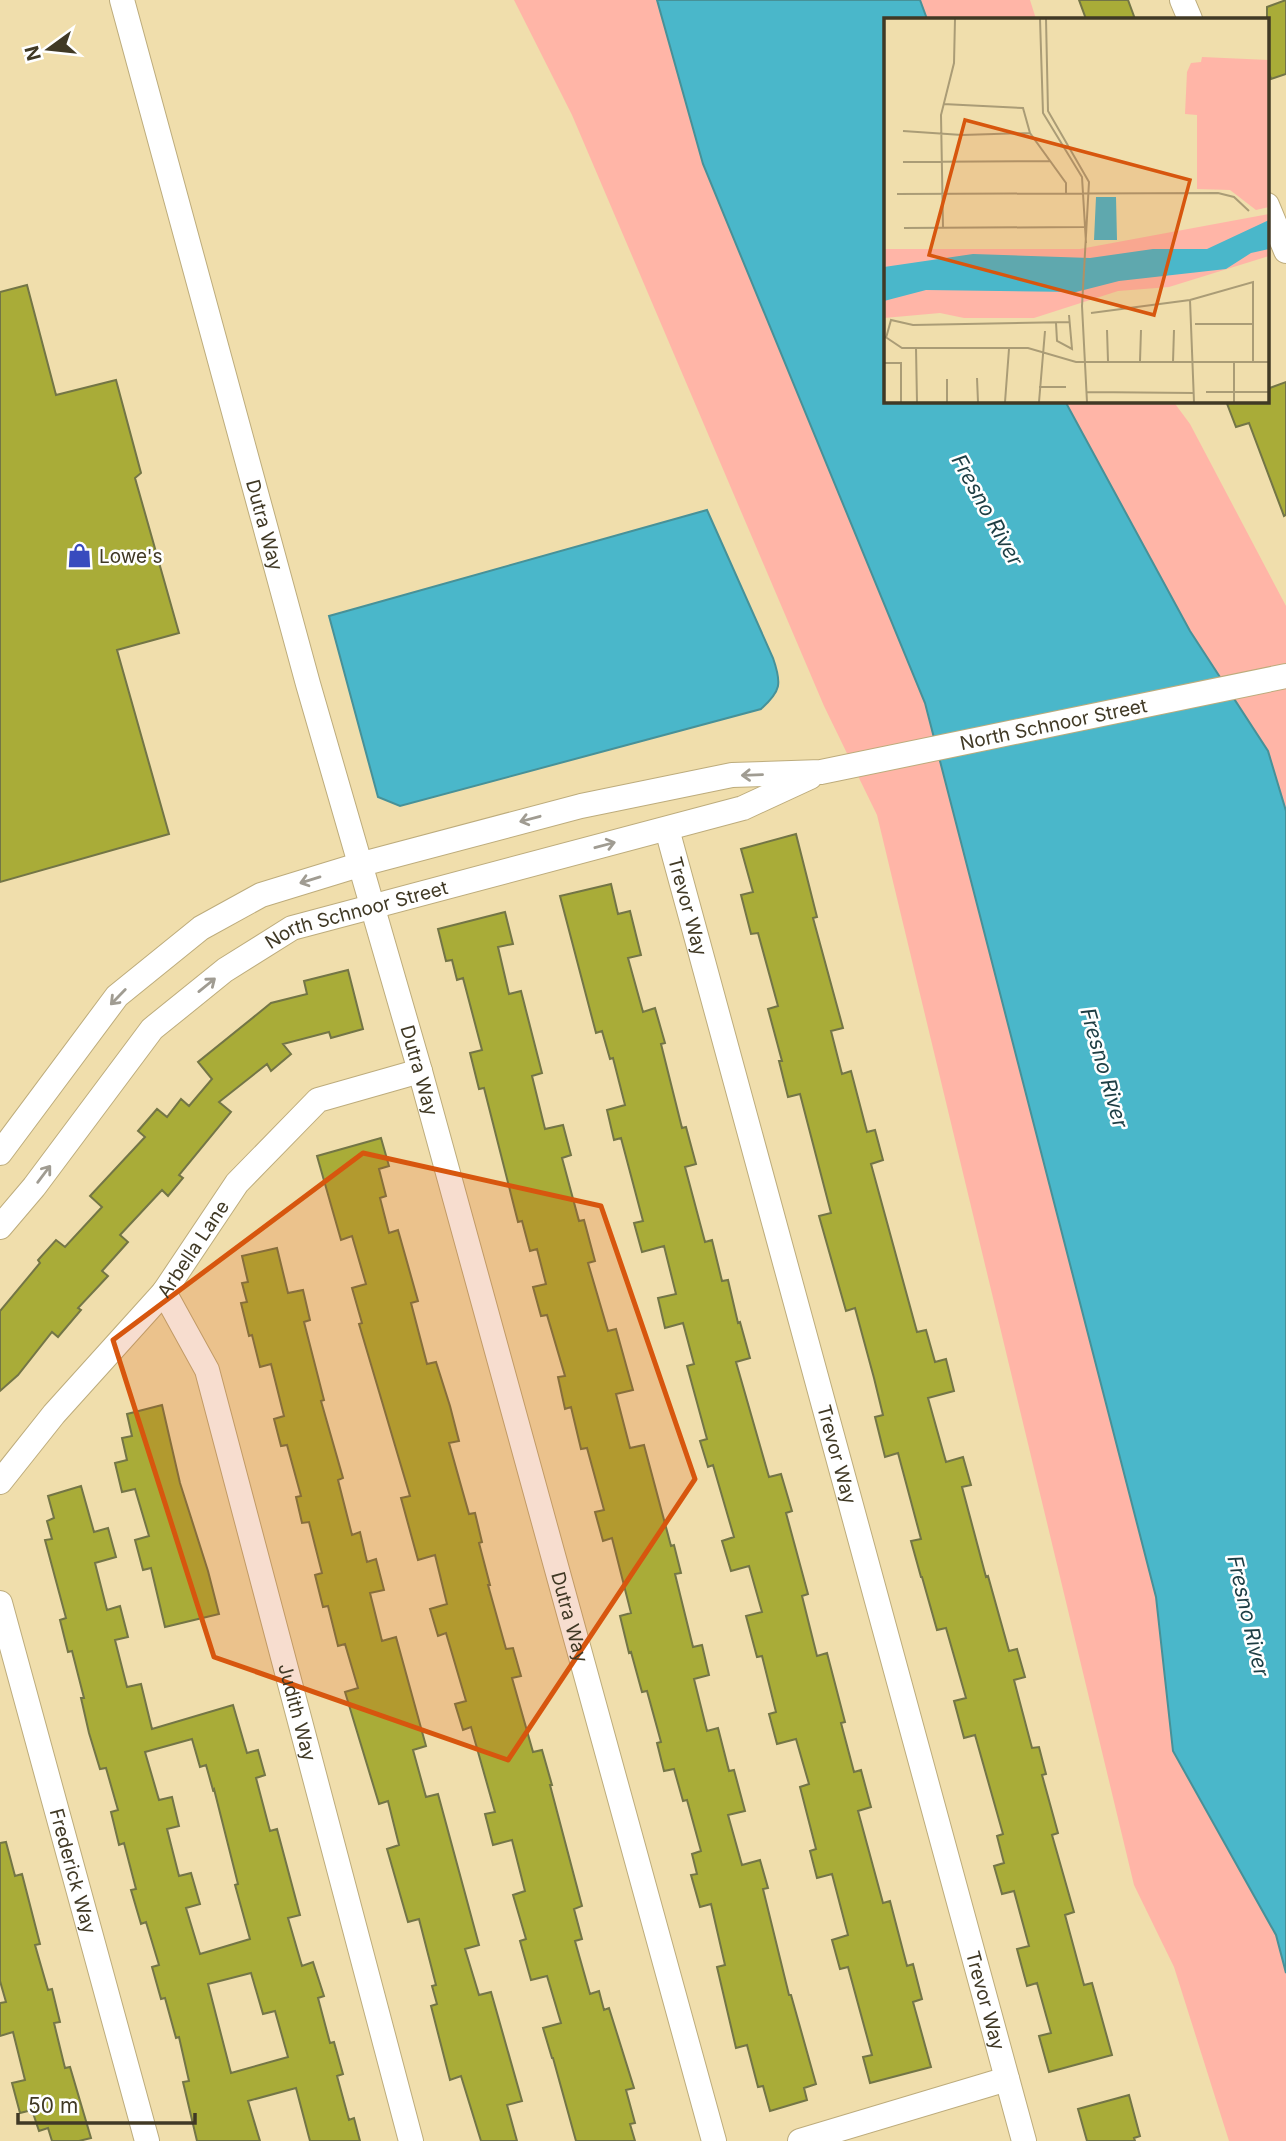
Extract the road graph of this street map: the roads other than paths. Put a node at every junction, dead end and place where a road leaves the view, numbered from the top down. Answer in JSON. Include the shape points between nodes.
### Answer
{"nodes":[{"id":1,"x":122,"y":0,"type":"edge"},
{"id":2,"x":1182,"y":0,"type":"edge"},
{"id":3,"x":1190,"y":18,"type":"edge"},
{"id":4,"x":1268,"y":207,"type":"edge"},
{"id":5,"x":1286,"y":251,"type":"edge"},
{"id":6,"x":1286,"y":676,"type":"edge"},
{"id":7,"x":821,"y":772,"type":"junction"},
{"id":8,"x":667,"y":829,"type":"junction"},
{"id":9,"x":362,"y":864,"type":"junction"},
{"id":10,"x":373,"y":906,"type":"junction"},
{"id":11,"x":420,"y":1071,"type":"junction"},
{"id":12,"x":0,"y":1153,"type":"edge"},
{"id":13,"x":0,"y":1227,"type":"edge"},
{"id":14,"x":164,"y":1292,"type":"junction"},
{"id":15,"x":0,"y":1482,"type":"edge"},
{"id":16,"x":0,"y":1603,"type":"edge"},
{"id":17,"x":1007,"y":2080,"type":"junction"},
{"id":18,"x":148,"y":2141,"type":"edge"},
{"id":19,"x":411,"y":2141,"type":"edge"},
{"id":20,"x":714,"y":2141,"type":"edge"},
{"id":21,"x":800,"y":2141,"type":"edge"},
{"id":22,"x":1024,"y":2141,"type":"edge"}],
"edges":[{"from":1,"to":9,"type":"street","name":"Dutra Way","via":[[308,684]]},
{"from":2,"to":3,"type":"street"},
{"from":4,"to":5,"type":"street"},
{"from":6,"to":7,"type":"street","name":"North Schnoor Street"},
{"from":7,"to":8,"type":"street","name":"North Schnoor Street","via":[[743,808]]},
{"from":7,"to":9,"type":"street","name":"North Schnoor Street","one_way":true,"via":[[732,775],[581,806]]},
{"from":10,"to":8,"type":"street","name":"North Schnoor Street","one_way":true},
{"from":8,"to":17,"type":"street","name":"Trevor Way"},
{"from":9,"to":10,"type":"street","name":"Dutra Way"},
{"from":9,"to":12,"type":"street","name":"North Schnoor Street","one_way":true,"via":[[261,895],[201,928],[117,996]]},
{"from":10,"to":11,"type":"street","name":"Dutra Way"},
{"from":13,"to":10,"type":"street","name":"North Schnoor Street","one_way":true,"via":[[152,1029],[225,970],[292,928]]},
{"from":11,"to":14,"type":"street","name":"Arbella Lane","via":[[318,1100],[237,1183]]},
{"from":11,"to":20,"type":"street","name":"Dutra Way"},
{"from":14,"to":15,"type":"street","name":"Arbella Lane","via":[[54,1414]]},
{"from":14,"to":19,"type":"street","name":"Judith Way","via":[[207,1370]]},
{"from":16,"to":18,"type":"street","name":"Frederick Way"},
{"from":17,"to":21,"type":"street"},
{"from":17,"to":22,"type":"street","name":"Trevor Way"}]}
